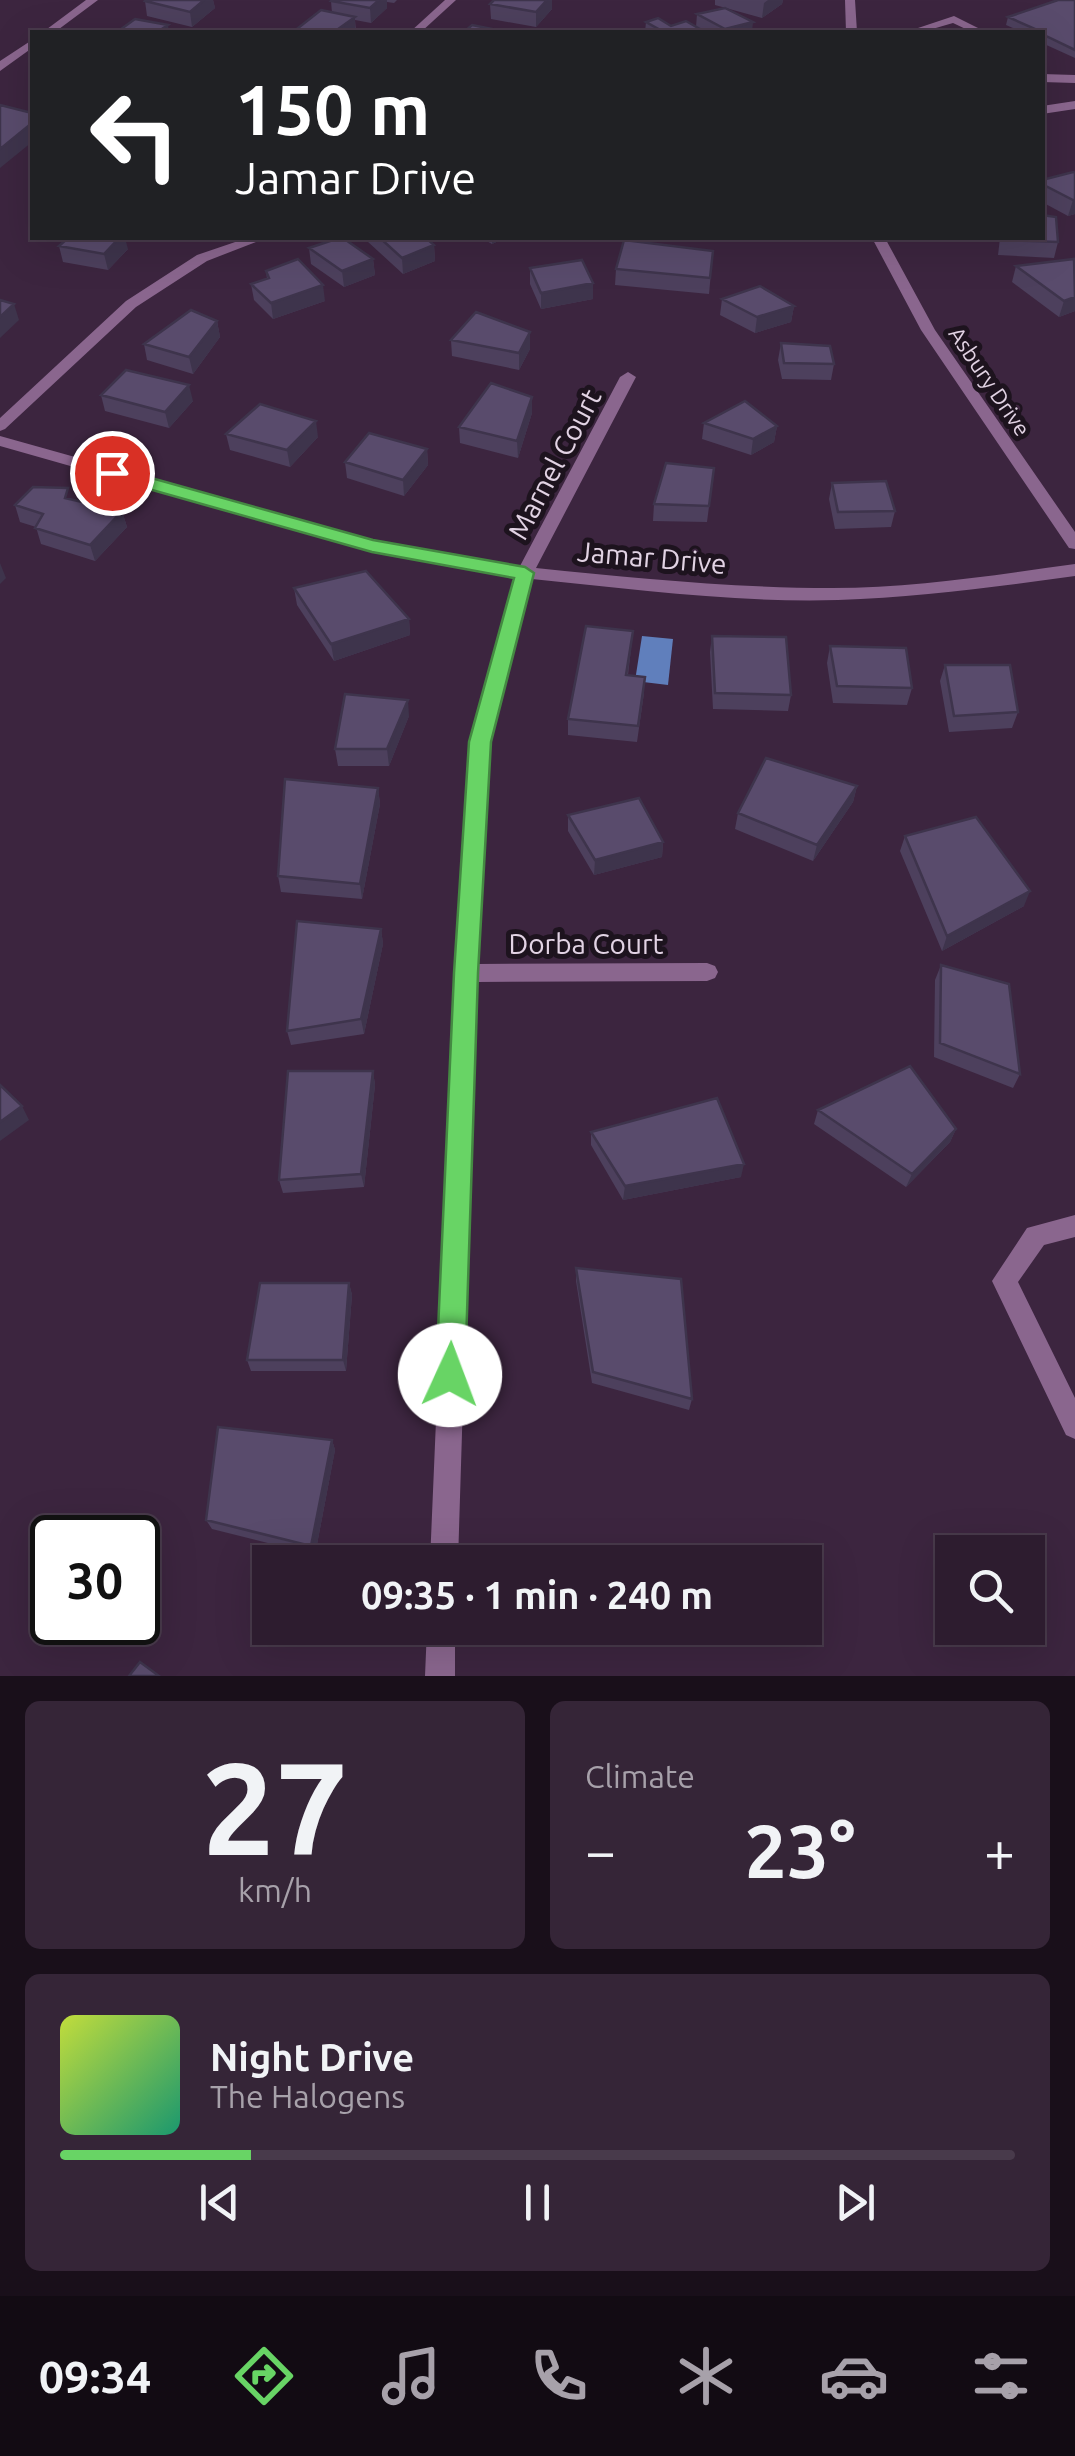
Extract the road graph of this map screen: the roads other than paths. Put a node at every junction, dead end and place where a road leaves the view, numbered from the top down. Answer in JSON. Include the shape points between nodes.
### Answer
{"nodes":[{"id":1,"x":93,"y":0,"type":"edge"},
{"id":2,"x":451,"y":0,"type":"edge"},
{"id":3,"x":850,"y":0,"type":"edge"},
{"id":4,"x":51,"y":30,"type":"edge"},
{"id":5,"x":418,"y":30,"type":"edge"},
{"id":6,"x":852,"y":30,"type":"edge"},
{"id":7,"x":918,"y":30,"type":"edge"},
{"id":8,"x":976,"y":30,"type":"edge"},
{"id":9,"x":30,"y":45,"type":"edge"},
{"id":10,"x":1045,"y":65,"type":"edge"},
{"id":11,"x":0,"y":67,"type":"edge"},
{"id":12,"x":1045,"y":78,"type":"edge"},
{"id":13,"x":1073,"y":79,"type":"edge"},
{"id":14,"x":1075,"y":105,"type":"edge"},
{"id":15,"x":1045,"y":110,"type":"edge"},
{"id":16,"x":253,"y":240,"type":"edge"},
{"id":17,"x":879,"y":240,"type":"edge"},
{"id":18,"x":628,"y":378,"type":"dead end"},
{"id":19,"x":0,"y":426,"type":"edge"},
{"id":20,"x":0,"y":441,"type":"edge"},
{"id":21,"x":1075,"y":544,"type":"edge"},
{"id":22,"x":1075,"y":570,"type":"edge"},
{"id":23,"x":525,"y":573,"type":"junction"},
{"id":24,"x":707,"y":972,"type":"dead end"},
{"id":25,"x":466,"y":973,"type":"junction"},
{"id":26,"x":1075,"y":1226,"type":"edge"},
{"id":27,"x":1075,"y":1426,"type":"edge"},
{"id":28,"x":445,"y":1545,"type":"edge"},
{"id":29,"x":441,"y":1645,"type":"edge"},
{"id":30,"x":440,"y":1676,"type":"edge"}],
"edges":[{"from":1,"to":4,"type":"street"},
{"from":2,"to":5,"type":"street"},
{"from":3,"to":6,"type":"street"},
{"from":7,"to":8,"type":"street","via":[[954,19]]},
{"from":9,"to":11,"type":"street"},
{"from":10,"to":13,"type":"street"},
{"from":12,"to":13,"type":"street"},
{"from":14,"to":15,"type":"street"},
{"from":16,"to":19,"type":"street","via":[[202,258],[131,304]]},
{"from":17,"to":21,"type":"street","name":"Asbury Drive","via":[[928,330]]},
{"from":18,"to":23,"type":"street","name":"Marnel Court"},
{"from":20,"to":23,"type":"street","name":"Jamar Drive","via":[[372,546]]},
{"from":22,"to":23,"type":"street","name":"Jamar Drive","via":[[836,594],[701,590]]},
{"from":23,"to":25,"type":"street","name":"Marnel Court","via":[[480,742]]},
{"from":24,"to":25,"type":"street","name":"Dorba Court"},
{"from":25,"to":28,"type":"street","name":"Marnel Court"},
{"from":26,"to":27,"type":"street","via":[[1036,1236],[1004,1282]]},
{"from":29,"to":30,"type":"street"}]}
